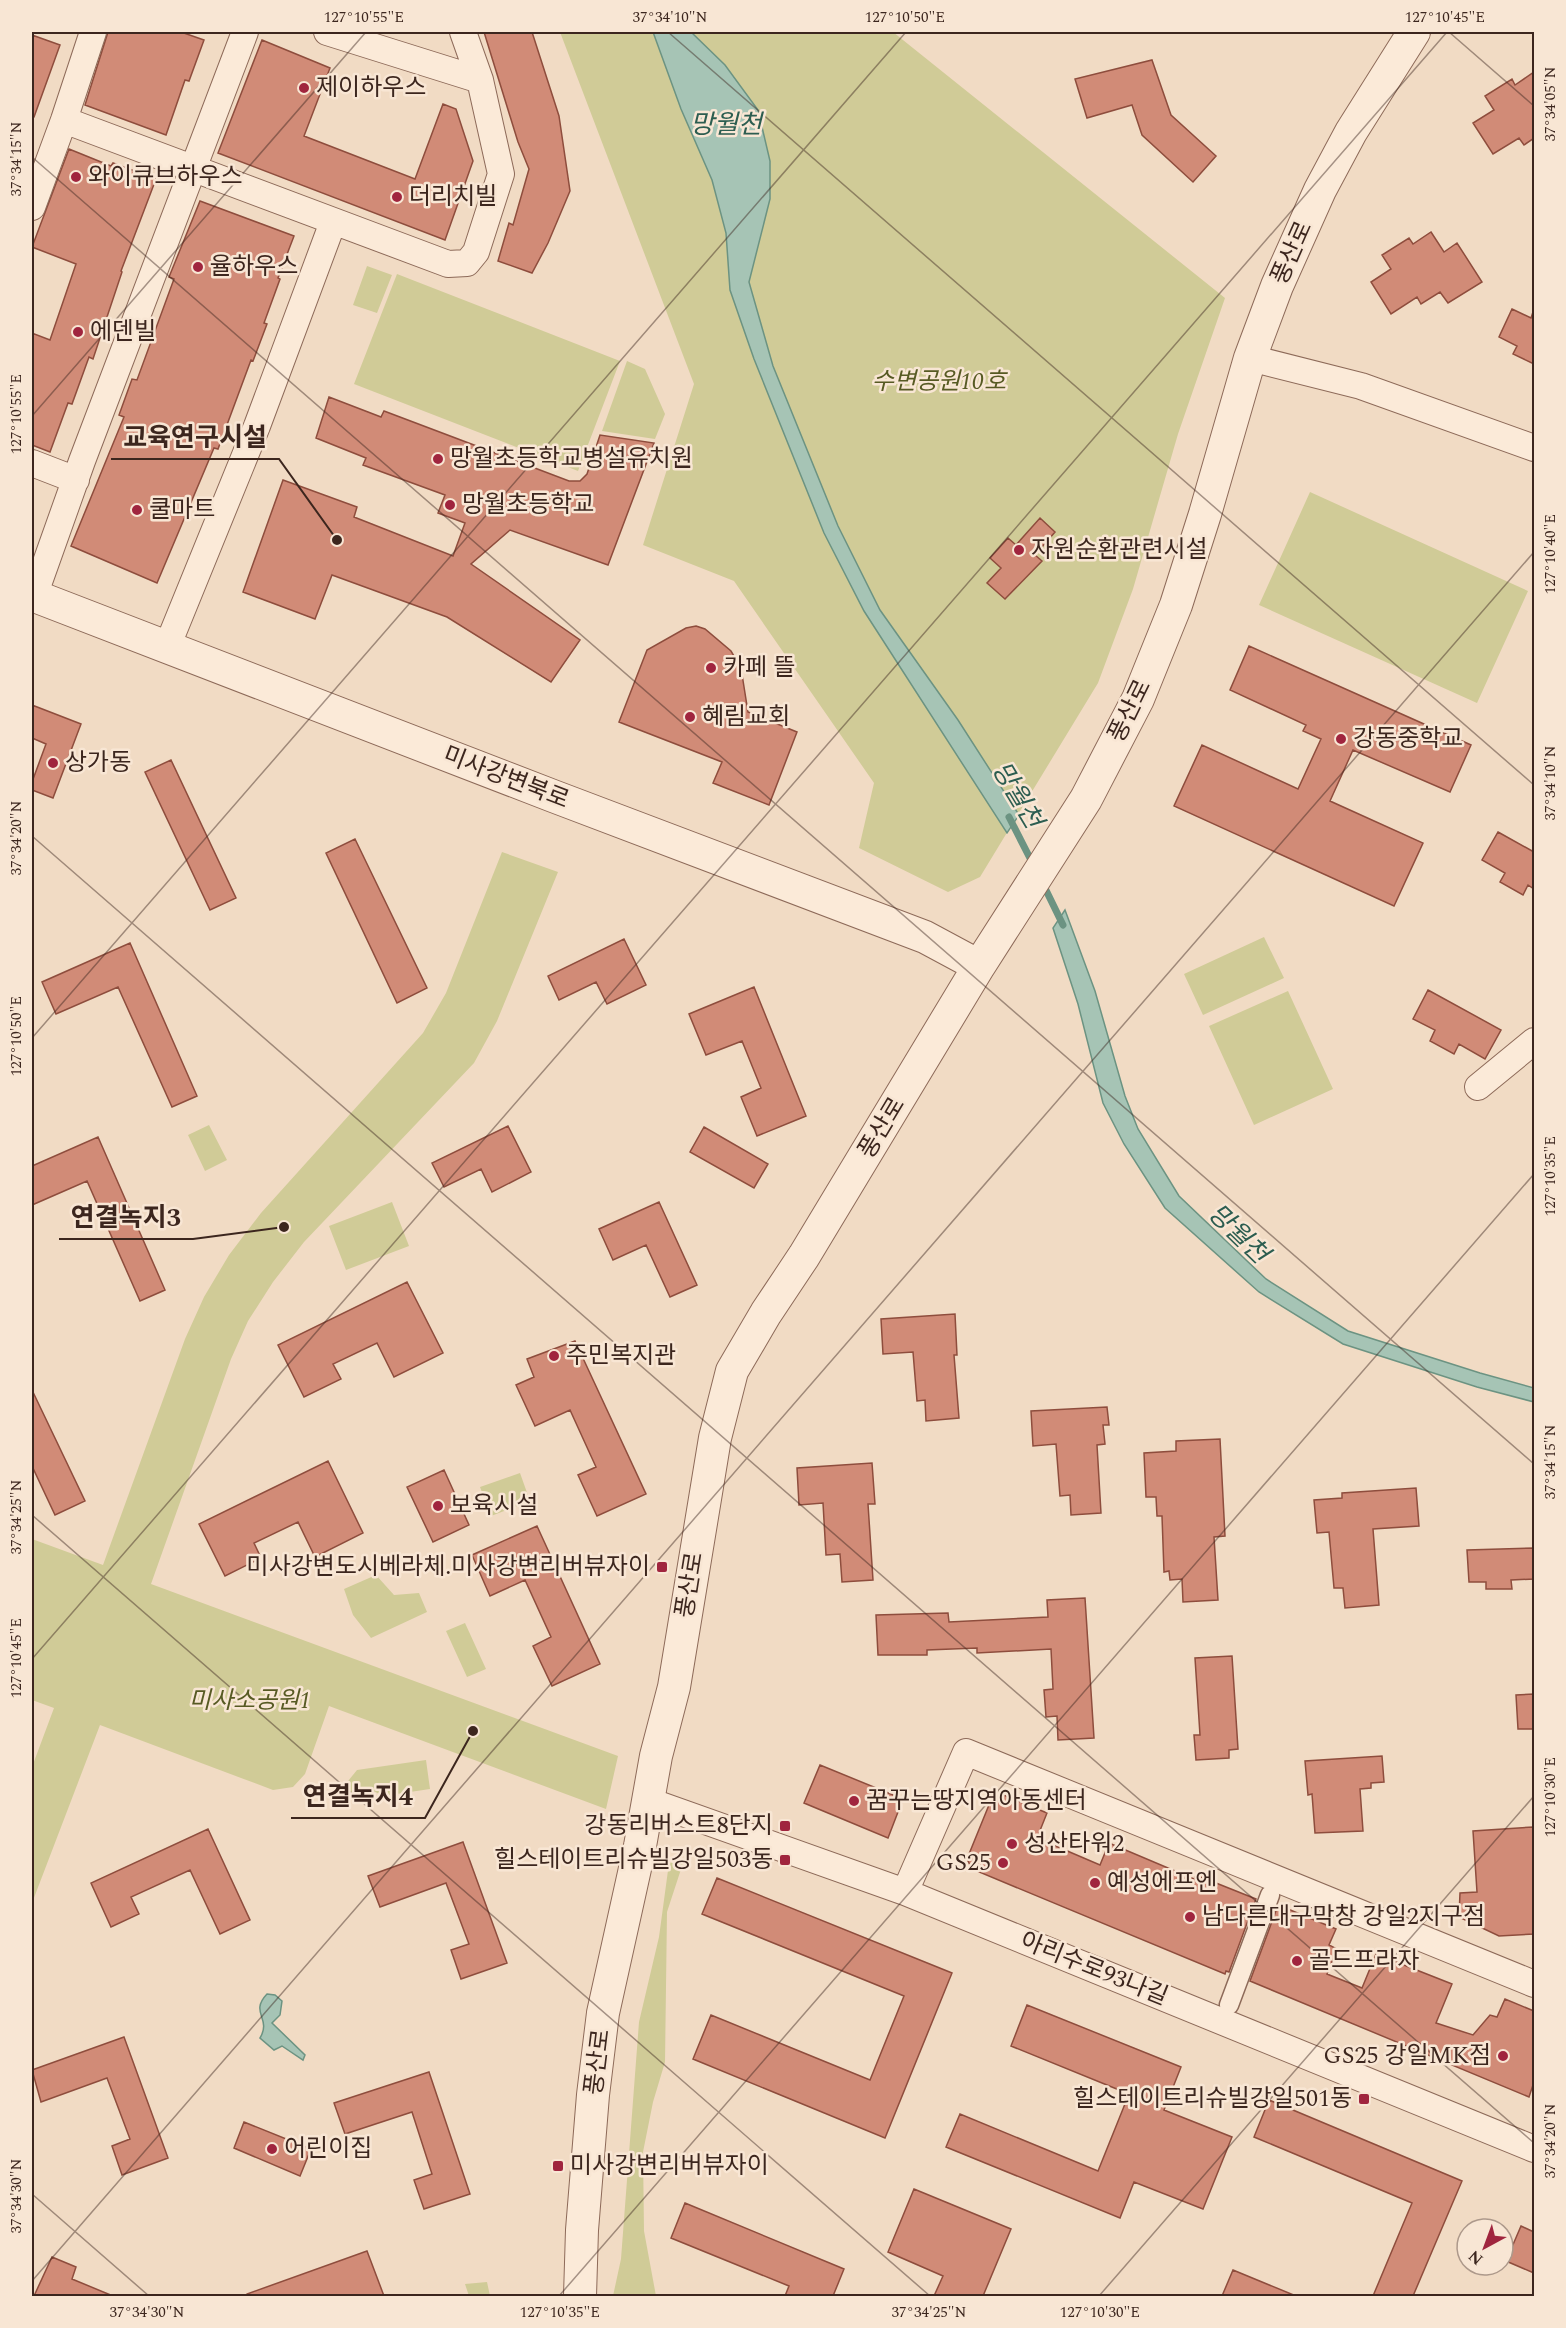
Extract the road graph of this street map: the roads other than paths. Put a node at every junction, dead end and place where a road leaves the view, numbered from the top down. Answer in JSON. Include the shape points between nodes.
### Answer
{"nodes":[{"id":1,"x":93,"y":32,"type":"edge"},
{"id":2,"x":245,"y":32,"type":"edge"},
{"id":3,"x":327,"y":32,"type":"edge"},
{"id":4,"x":463,"y":32,"type":"edge"},
{"id":5,"x":1414,"y":32,"type":"edge"},
{"id":6,"x":480,"y":80,"type":"junction"},
{"id":7,"x":64,"y":120,"type":"junction"},
{"id":8,"x":192,"y":170,"type":"junction"},
{"id":9,"x":32,"y":207,"type":"edge"},
{"id":10,"x":333,"y":222,"type":"junction"},
{"id":11,"x":1250,"y":358,"type":"junction"},
{"id":12,"x":1534,"y":448,"type":"edge"},
{"id":13,"x":32,"y":463,"type":"edge"},
{"id":14,"x":76,"y":480,"type":"junction"},
{"id":15,"x":33,"y":596,"type":"edge"},
{"id":16,"x":167,"y":647,"type":"junction"},
{"id":17,"x":979,"y":966,"type":"junction"},
{"id":18,"x":1534,"y":1041,"type":"edge"},
{"id":19,"x":1478,"y":1086,"type":"dead end"},
{"id":20,"x":649,"y":1801,"type":"junction"},
{"id":21,"x":905,"y":1892,"type":"junction"},
{"id":22,"x":1270,"y":1895,"type":"dead end"},
{"id":23,"x":1534,"y":1984,"type":"edge"},
{"id":24,"x":1229,"y":2005,"type":"dead end"},
{"id":25,"x":1534,"y":2149,"type":"edge"},
{"id":26,"x":580,"y":2296,"type":"edge"}],
"edges":[{"from":1,"to":7,"type":"street"},
{"from":2,"to":8,"type":"street"},
{"from":3,"to":6,"type":"street"},
{"from":4,"to":6,"type":"street"},
{"from":5,"to":11,"type":"street","name":"풍산로","via":[[1351,132],[1320,190]]},
{"from":6,"to":10,"type":"street","via":[[501,174],[476,252],[467,263],[448,264]]},
{"from":7,"to":8,"type":"street"},
{"from":7,"to":9,"type":"street"},
{"from":8,"to":10,"type":"street"},
{"from":8,"to":14,"type":"street"},
{"from":10,"to":16,"type":"street","via":[[252,438]]},
{"from":11,"to":12,"type":"street","via":[[1361,386]]},
{"from":11,"to":17,"type":"street","name":"풍산로","via":[[1176,605],[1138,699],[1086,799]]},
{"from":13,"to":14,"type":"street"},
{"from":14,"to":15,"type":"street"},
{"from":15,"to":16,"type":"street","name":"미사강변북로"},
{"from":16,"to":17,"type":"street","name":"미사강변북로","via":[[925,937]]},
{"from":17,"to":20,"type":"street","name":"풍산로","via":[[732,1371],[715,1438],[674,1687]]},
{"from":18,"to":19,"type":"street"},
{"from":20,"to":21,"type":"street","name":"아리수로93나길"},
{"from":20,"to":26,"type":"street","name":"풍산로","via":[[597,2056]]},
{"from":21,"to":23,"type":"street","via":[[966,1752]]},
{"from":21,"to":25,"type":"street","name":"아리수로93나길"},
{"from":22,"to":24,"type":"street"}]}
